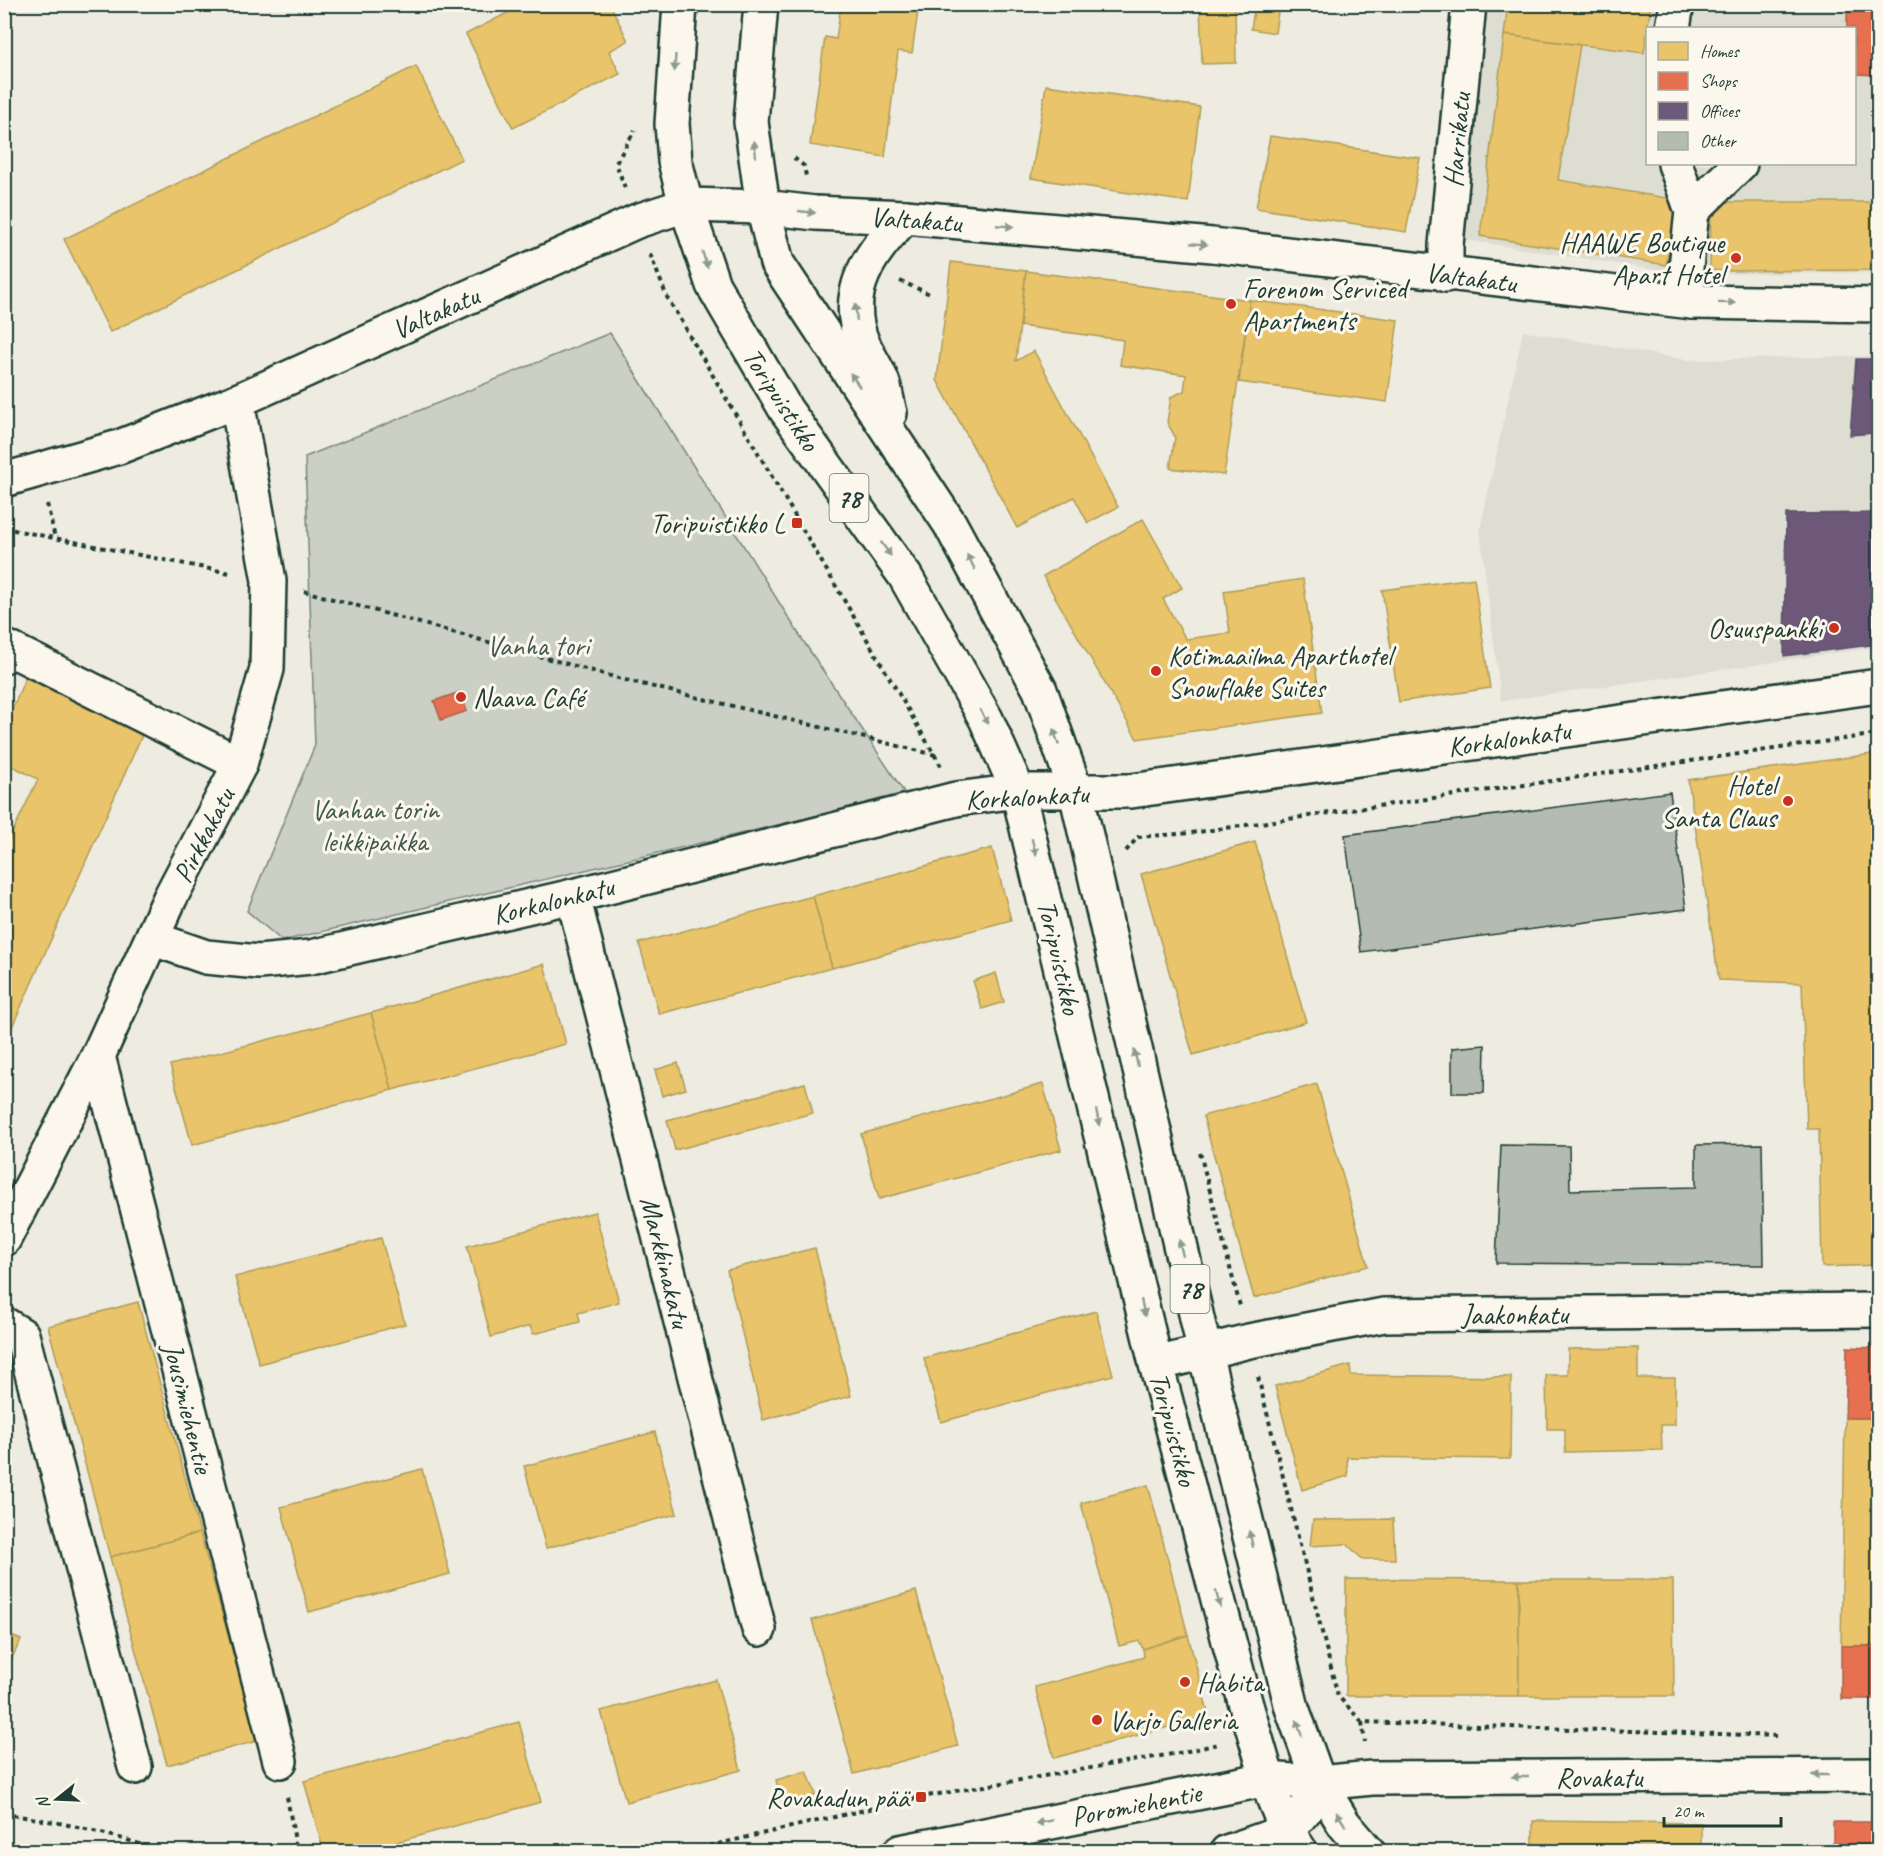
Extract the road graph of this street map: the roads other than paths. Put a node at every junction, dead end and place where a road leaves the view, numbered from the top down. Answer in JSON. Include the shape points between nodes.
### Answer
{"nodes":[{"id":1,"x":680,"y":4,"type":"edge"},
{"id":2,"x":760,"y":4,"type":"edge"},
{"id":3,"x":1469,"y":4,"type":"edge"},
{"id":4,"x":1677,"y":4,"type":"edge"},
{"id":5,"x":1673,"y":27,"type":"edge"},
{"id":6,"x":1675,"y":165,"type":"edge"},
{"id":7,"x":1739,"y":165,"type":"edge"},
{"id":8,"x":686,"y":205,"type":"junction"},
{"id":9,"x":762,"y":207,"type":"junction"},
{"id":10,"x":1692,"y":210,"type":"junction"},
{"id":11,"x":905,"y":217,"type":"junction"},
{"id":12,"x":1446,"y":275,"type":"junction"},
{"id":13,"x":1692,"y":302,"type":"junction"},
{"id":14,"x":1878,"y":305,"type":"edge"},
{"id":15,"x":237,"y":401,"type":"junction"},
{"id":16,"x":899,"y":447,"type":"junction"},
{"id":17,"x":4,"y":480,"type":"edge"},
{"id":18,"x":4,"y":656,"type":"edge"},
{"id":19,"x":1878,"y":686,"type":"edge"},
{"id":20,"x":240,"y":764,"type":"junction"},
{"id":21,"x":1018,"y":791,"type":"junction"},
{"id":22,"x":1076,"y":792,"type":"junction"},
{"id":23,"x":573,"y":896,"type":"junction"},
{"id":24,"x":154,"y":939,"type":"junction"},
{"id":25,"x":98,"y":1056,"type":"junction"},
{"id":26,"x":15,"y":1192,"type":"edge"},
{"id":27,"x":4,"y":1239,"type":"edge"},
{"id":28,"x":1878,"y":1311,"type":"edge"},
{"id":29,"x":4,"y":1324,"type":"edge"},
{"id":30,"x":1205,"y":1353,"type":"junction"},
{"id":31,"x":1156,"y":1364,"type":"junction"},
{"id":32,"x":759,"y":1629,"type":"dead end"},
{"id":33,"x":280,"y":1761,"type":"road end"},
{"id":34,"x":135,"y":1767,"type":"dead end"},
{"id":35,"x":1878,"y":1775,"type":"edge"},
{"id":36,"x":1266,"y":1779,"type":"junction"},
{"id":37,"x":1319,"y":1783,"type":"junction"},
{"id":38,"x":1294,"y":1841,"type":"edge"},
{"id":39,"x":900,"y":1851,"type":"edge"},
{"id":40,"x":1227,"y":1851,"type":"edge"},
{"id":41,"x":1368,"y":1851,"type":"edge"}],
"edges":[{"from":1,"to":8,"type":"street","number":"78","one_way":true,"via":[[672,124],[675,161]]},
{"from":9,"to":2,"type":"street","number":"78","one_way":true,"via":[[752,122]]},
{"from":3,"to":12,"type":"street","name":"Harrikatu"},
{"from":4,"to":5,"type":"street"},
{"from":6,"to":10,"type":"street"},
{"from":7,"to":10,"type":"street"},
{"from":8,"to":9,"type":"street","name":"Valtakatu"},
{"from":8,"to":15,"type":"street","name":"Valtakatu","via":[[637,220]]},
{"from":8,"to":21,"type":"street","name":"Toripuistikko","number":"78","one_way":true,"via":[[713,285],[786,410],[905,576],[986,719]]},
{"from":9,"to":11,"type":"street","name":"Valtakatu","one_way":true},
{"from":16,"to":9,"type":"street","name":"Toripuistikko","number":"78","one_way":true,"via":[[777,263]]},
{"from":10,"to":13,"type":"street","via":[[1685,277]]},
{"from":11,"to":12,"type":"street","name":"Valtakatu","one_way":true,"via":[[1212,245]]},
{"from":16,"to":11,"type":"street","one_way":true,"via":[[882,381],[862,342],[854,308],[865,264]]},
{"from":12,"to":13,"type":"street","name":"Valtakatu"},
{"from":13,"to":14,"type":"street","name":"Valtakatu","one_way":true},
{"from":15,"to":17,"type":"street","name":"Valtakatu","via":[[119,447]]},
{"from":15,"to":20,"type":"street","name":"Pirkkakatu","via":[[269,581],[267,669]]},
{"from":22,"to":16,"type":"street","name":"Toripuistikko","number":"78","one_way":true,"via":[[1040,690],[950,524]]},
{"from":18,"to":20,"type":"street","via":[[8,648]]},
{"from":19,"to":22,"type":"street","name":"Korkalonkatu","via":[[1131,791]]},
{"from":20,"to":24,"type":"street","name":"Pirkkakatu","via":[[170,898]]},
{"from":21,"to":22,"type":"street","name":"Korkalonkatu"},
{"from":21,"to":23,"type":"street","name":"Korkalonkatu","via":[[956,799]]},
{"from":21,"to":31,"type":"street","name":"Toripuistikko","number":"78","one_way":true},
{"from":30,"to":22,"type":"street","name":"Toripuistikko","number":"78","one_way":true},
{"from":23,"to":24,"type":"street","name":"Korkalonkatu","via":[[300,958],[259,962],[206,957]]},
{"from":23,"to":32,"type":"street","name":"Markkinakatu"},
{"from":24,"to":25,"type":"street","name":"Pirkkakatu"},
{"from":25,"to":26,"type":"street","name":"Pirkkakatu"},
{"from":25,"to":33,"type":"street","name":"Jousimiehentie"},
{"from":26,"to":27,"type":"street","name":"Pirkkakatu"},
{"from":28,"to":30,"type":"street","name":"Jaakonkatu","via":[[1384,1315]]},
{"from":29,"to":34,"type":"street","via":[[22,1335]]},
{"from":30,"to":31,"type":"street","name":"Jaakonkatu"},
{"from":37,"to":30,"type":"street","name":"Toripuistikko","number":"78","one_way":true,"via":[[1292,1708]]},
{"from":31,"to":36,"type":"street","name":"Toripuistikko","number":"78","one_way":true},
{"from":35,"to":37,"type":"street","name":"Rovakatu","one_way":true,"via":[[1381,1778]]},
{"from":36,"to":37,"type":"street","name":"Poromiehentie"},
{"from":36,"to":38,"type":"street"},
{"from":36,"to":39,"type":"street","name":"Poromiehentie","one_way":true},
{"from":37,"to":38,"type":"street"},
{"from":41,"to":37,"type":"street","one_way":true,"via":[[1344,1824]]},
{"from":38,"to":40,"type":"street"}]}
